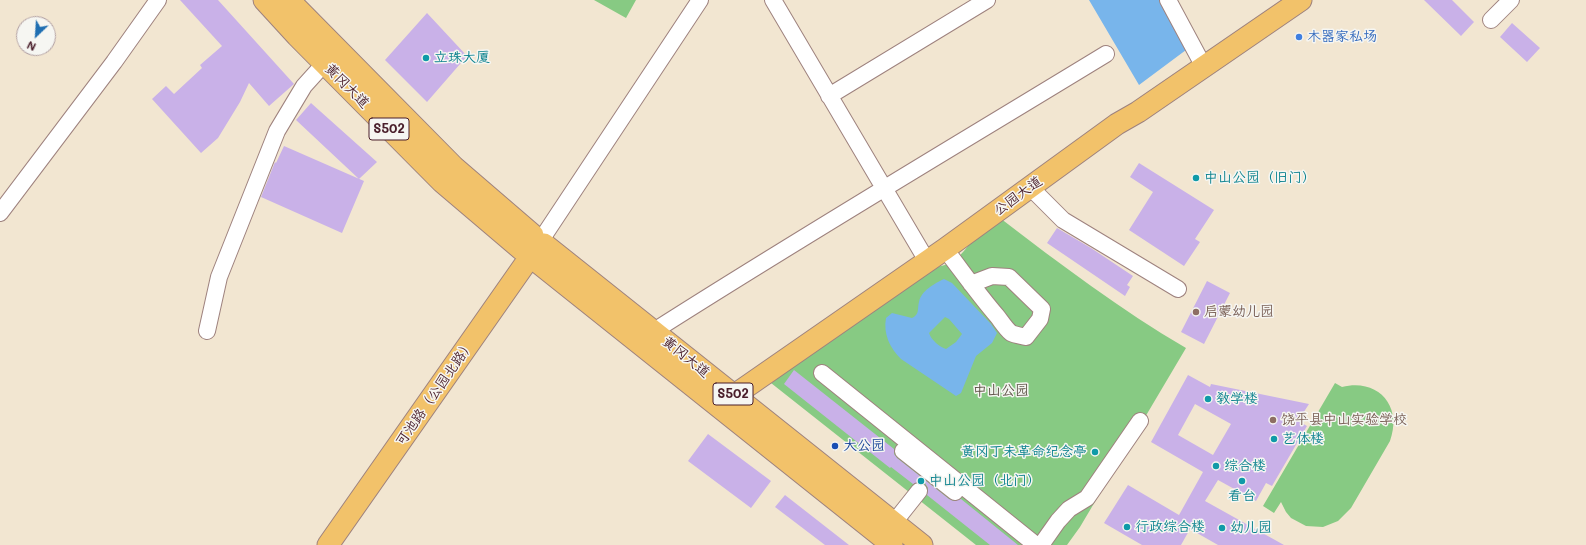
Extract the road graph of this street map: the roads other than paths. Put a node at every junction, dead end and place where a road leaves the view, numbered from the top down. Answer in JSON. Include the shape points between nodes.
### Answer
{"nodes":[{"id":1,"x":158,"y":0,"type":"edge"},
{"id":2,"x":264,"y":0,"type":"edge"},
{"id":3,"x":289,"y":0,"type":"edge"},
{"id":4,"x":700,"y":0,"type":"edge"},
{"id":5,"x":773,"y":0,"type":"edge"},
{"id":6,"x":987,"y":0,"type":"edge"},
{"id":7,"x":1168,"y":0,"type":"edge"},
{"id":8,"x":1301,"y":0,"type":"edge"},
{"id":9,"x":1511,"y":0,"type":"edge"},
{"id":10,"x":1492,"y":20,"type":"dead end"},
{"id":11,"x":1106,"y":54,"type":"dead end"},
{"id":12,"x":324,"y":65,"type":"dead end"},
{"id":13,"x":1204,"y":66,"type":"junction"},
{"id":14,"x":829,"y":96,"type":"junction"},
{"id":15,"x":1030,"y":187,"type":"junction"},
{"id":16,"x":885,"y":189,"type":"junction"},
{"id":17,"x":0,"y":213,"type":"edge"},
{"id":18,"x":538,"y":246,"type":"junction"},
{"id":19,"x":945,"y":249,"type":"junction"},
{"id":20,"x":927,"y":261,"type":"junction"},
{"id":21,"x":971,"y":284,"type":"dead end"},
{"id":22,"x":1178,"y":289,"type":"dead end"},
{"id":23,"x":207,"y":331,"type":"dead end"},
{"id":24,"x":654,"y":331,"type":"dead end"},
{"id":25,"x":822,"y":372,"type":"dead end"},
{"id":26,"x":736,"y":394,"type":"dead end"},
{"id":27,"x":1140,"y":421,"type":"dead end"},
{"id":28,"x":919,"y":491,"type":"dead end"},
{"id":29,"x":892,"y":535,"type":"edge"},
{"id":30,"x":328,"y":545,"type":"edge"},
{"id":31,"x":345,"y":545,"type":"edge"},
{"id":32,"x":922,"y":545,"type":"edge"},
{"id":33,"x":1036,"y":545,"type":"edge"},
{"id":34,"x":1041,"y":545,"type":"edge"}],
"edges":[{"from":1,"to":17,"type":"street"},
{"from":2,"to":18,"type":"main road","name":"黄冈大道","number":"S502","via":[[442,182]]},
{"from":3,"to":18,"type":"main road","name":"黄冈大道","number":"S502","via":[[454,167]]},
{"from":4,"to":18,"type":"street"},
{"from":5,"to":14,"type":"street"},
{"from":6,"to":14,"type":"street"},
{"from":7,"to":13,"type":"street"},
{"from":8,"to":13,"type":"main road","name":"公园大道"},
{"from":9,"to":10,"type":"street"},
{"from":11,"to":16,"type":"street"},
{"from":12,"to":23,"type":"street","via":[[304,86],[277,131],[219,277]]},
{"from":13,"to":15,"type":"main road","name":"公园大道"},
{"from":14,"to":16,"type":"street"},
{"from":15,"to":19,"type":"main road","name":"公园大道"},
{"from":15,"to":22,"type":"street","via":[[1063,220]]},
{"from":16,"to":20,"type":"street"},
{"from":16,"to":24,"type":"street","via":[[761,262]]},
{"from":18,"to":29,"type":"main road","name":"黄冈大道","number":"S502"},
{"from":18,"to":30,"type":"main road","name":"可池路（公园北路）"},
{"from":18,"to":31,"type":"main road","name":"可池路（公园北路）","via":[[460,375]]},
{"from":18,"to":32,"type":"main road","name":"黄冈大道","number":"S502"},
{"from":19,"to":20,"type":"main road","name":"公园大道"},
{"from":19,"to":21,"type":"street"},
{"from":20,"to":26,"type":"main road","name":"公园大道"},
{"from":25,"to":33,"type":"street","via":[[868,408],[877,426],[932,475],[985,514],[1015,528]]},
{"from":27,"to":34,"type":"street","via":[[1087,498],[1069,509]]},
{"from":28,"to":29,"type":"street"}]}
